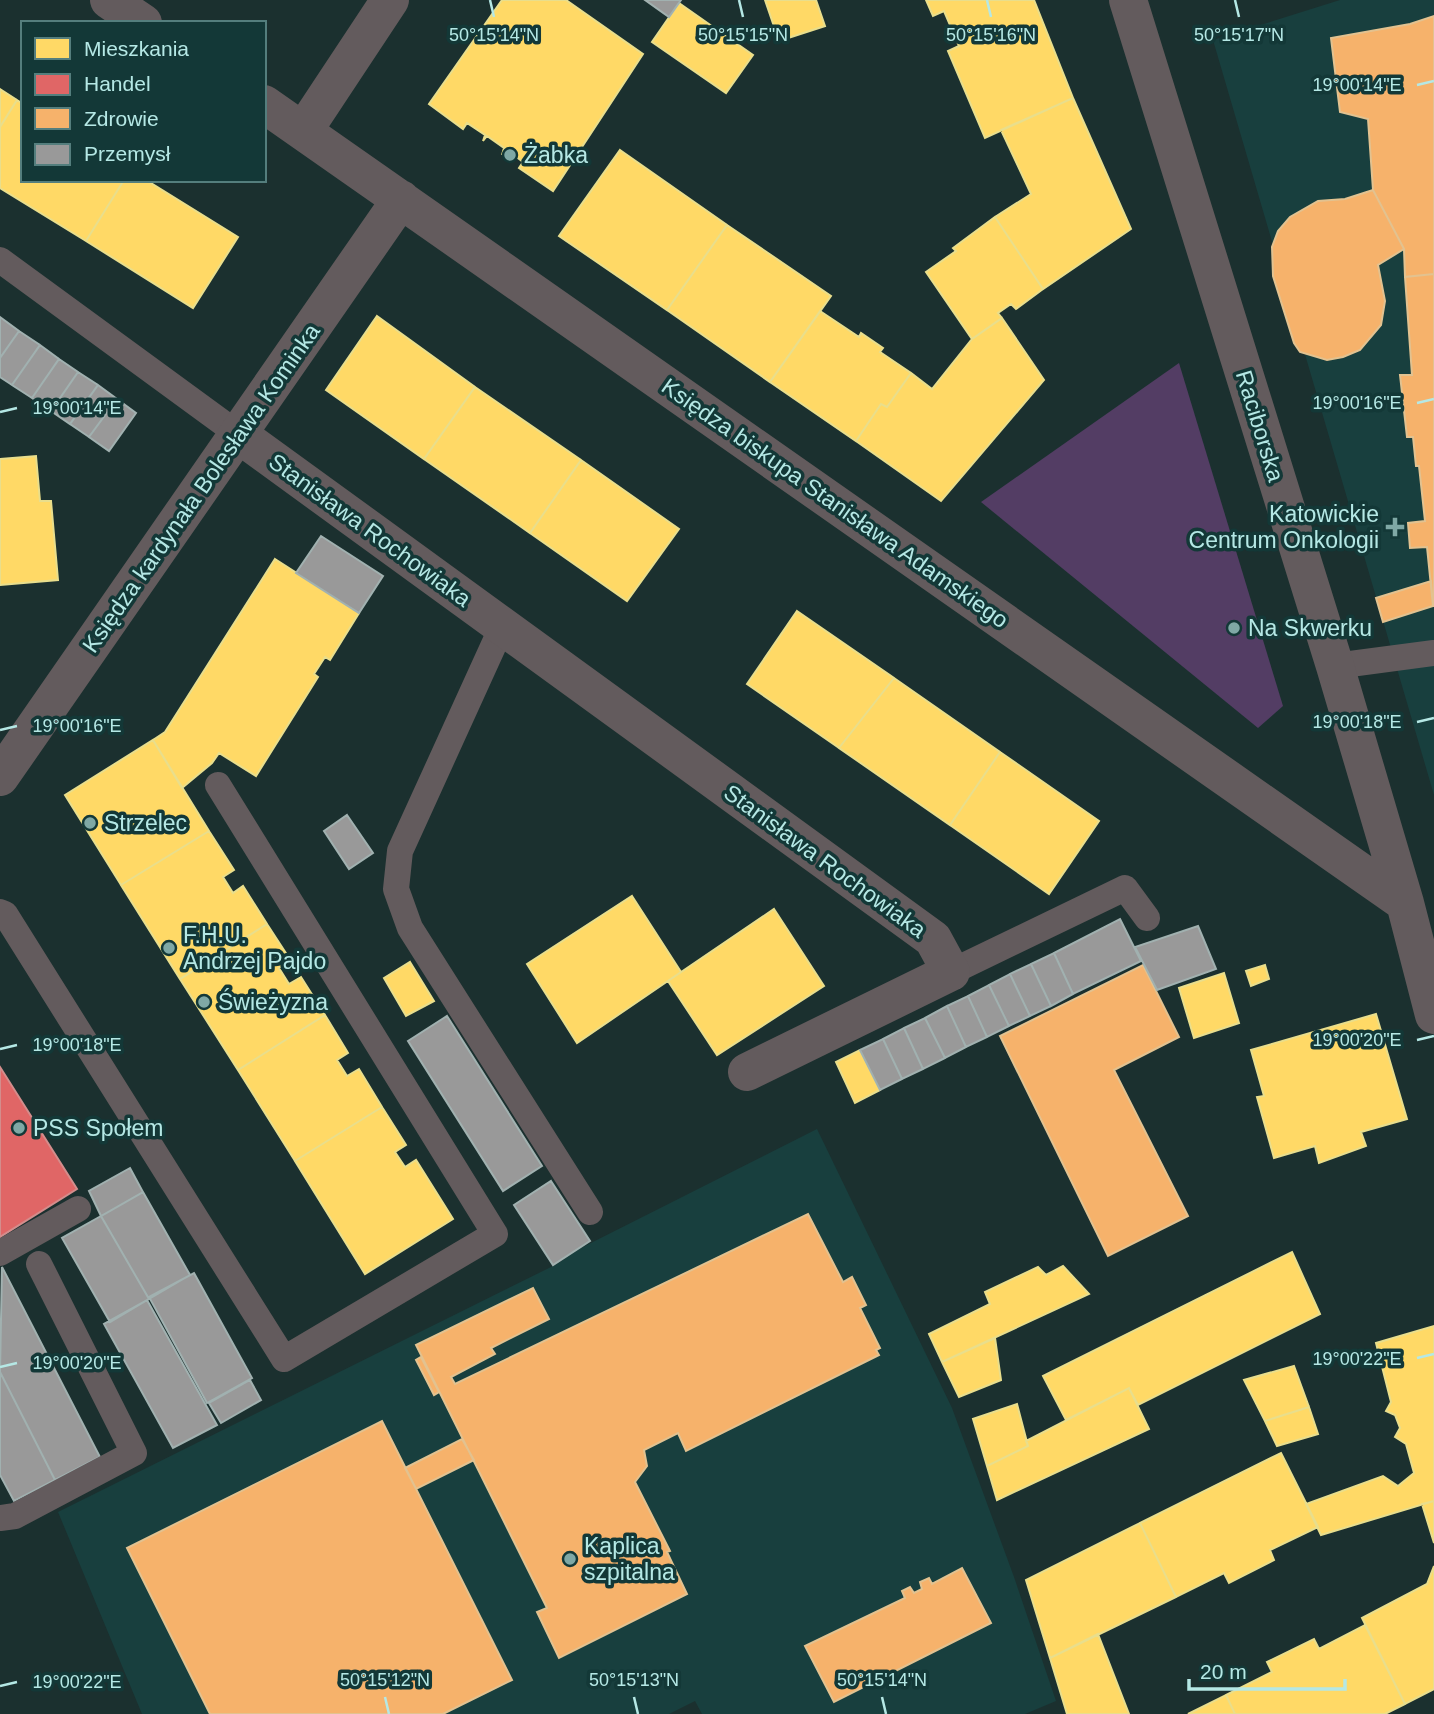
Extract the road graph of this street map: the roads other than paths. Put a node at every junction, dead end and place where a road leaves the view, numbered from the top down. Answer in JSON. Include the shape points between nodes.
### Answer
{"nodes":[{"id":1,"x":109,"y":0,"type":"edge"},
{"id":2,"x":390,"y":0,"type":"edge"},
{"id":3,"x":1128,"y":0,"type":"edge"},
{"id":4,"x":140,"y":21,"type":"edge"},
{"id":5,"x":266,"y":105,"type":"edge"},
{"id":6,"x":304,"y":130,"type":"junction"},
{"id":7,"x":401,"y":200,"type":"junction"},
{"id":8,"x":0,"y":260,"type":"edge"},
{"id":9,"x":238,"y":434,"type":"junction"},
{"id":10,"x":502,"y":627,"type":"junction"},
{"id":11,"x":1434,"y":653,"type":"edge"},
{"id":12,"x":1335,"y":666,"type":"junction"},
{"id":13,"x":0,"y":777,"type":"edge"},
{"id":14,"x":218,"y":785,"type":"dead end"},
{"id":15,"x":1405,"y":903,"type":"junction"},
{"id":16,"x":0,"y":912,"type":"edge"},
{"id":17,"x":1147,"y":918,"type":"dead end"},
{"id":18,"x":951,"y":972,"type":"junction"},
{"id":19,"x":1434,"y":1015,"type":"edge"},
{"id":20,"x":747,"y":1072,"type":"dead end"},
{"id":21,"x":78,"y":1209,"type":"dead end"},
{"id":22,"x":590,"y":1212,"type":"dead end"},
{"id":23,"x":0,"y":1253,"type":"edge"},
{"id":24,"x":39,"y":1264,"type":"dead end"},
{"id":25,"x":0,"y":1518,"type":"edge"}],
"edges":[{"from":1,"to":4,"type":"street"},
{"from":2,"to":6,"type":"street"},
{"from":3,"to":12,"type":"street","name":"Raciborska"},
{"from":5,"to":6,"type":"street","name":"Księdza biskupa Stanisława Adamskiego"},
{"from":6,"to":7,"type":"street","name":"Księdza biskupa Stanisława Adamskiego"},
{"from":7,"to":9,"type":"street","name":"Księdza kardynała Bolesława Kominka"},
{"from":7,"to":15,"type":"street","name":"Księdza biskupa Stanisława Adamskiego"},
{"from":8,"to":9,"type":"lane"},
{"from":9,"to":10,"type":"street","name":"Stanisława Rochowiaka"},
{"from":9,"to":13,"type":"street","name":"Księdza kardynała Bolesława Kominka"},
{"from":10,"to":18,"type":"street","name":"Stanisława Rochowiaka","via":[[933,939]]},
{"from":10,"to":22,"type":"lane","via":[[401,846],[396,888],[410,928]]},
{"from":11,"to":12,"type":"lane"},
{"from":12,"to":15,"type":"street","name":"Raciborska"},
{"from":14,"to":16,"type":"lane","via":[[495,1234],[284,1359]]},
{"from":15,"to":19,"type":"street","name":"Raciborska"},
{"from":17,"to":18,"type":"lane","via":[[1125,888]]},
{"from":18,"to":20,"type":"street"},
{"from":21,"to":23,"type":"lane"},
{"from":24,"to":25,"type":"lane","via":[[134,1453],[15,1516]]}]}
